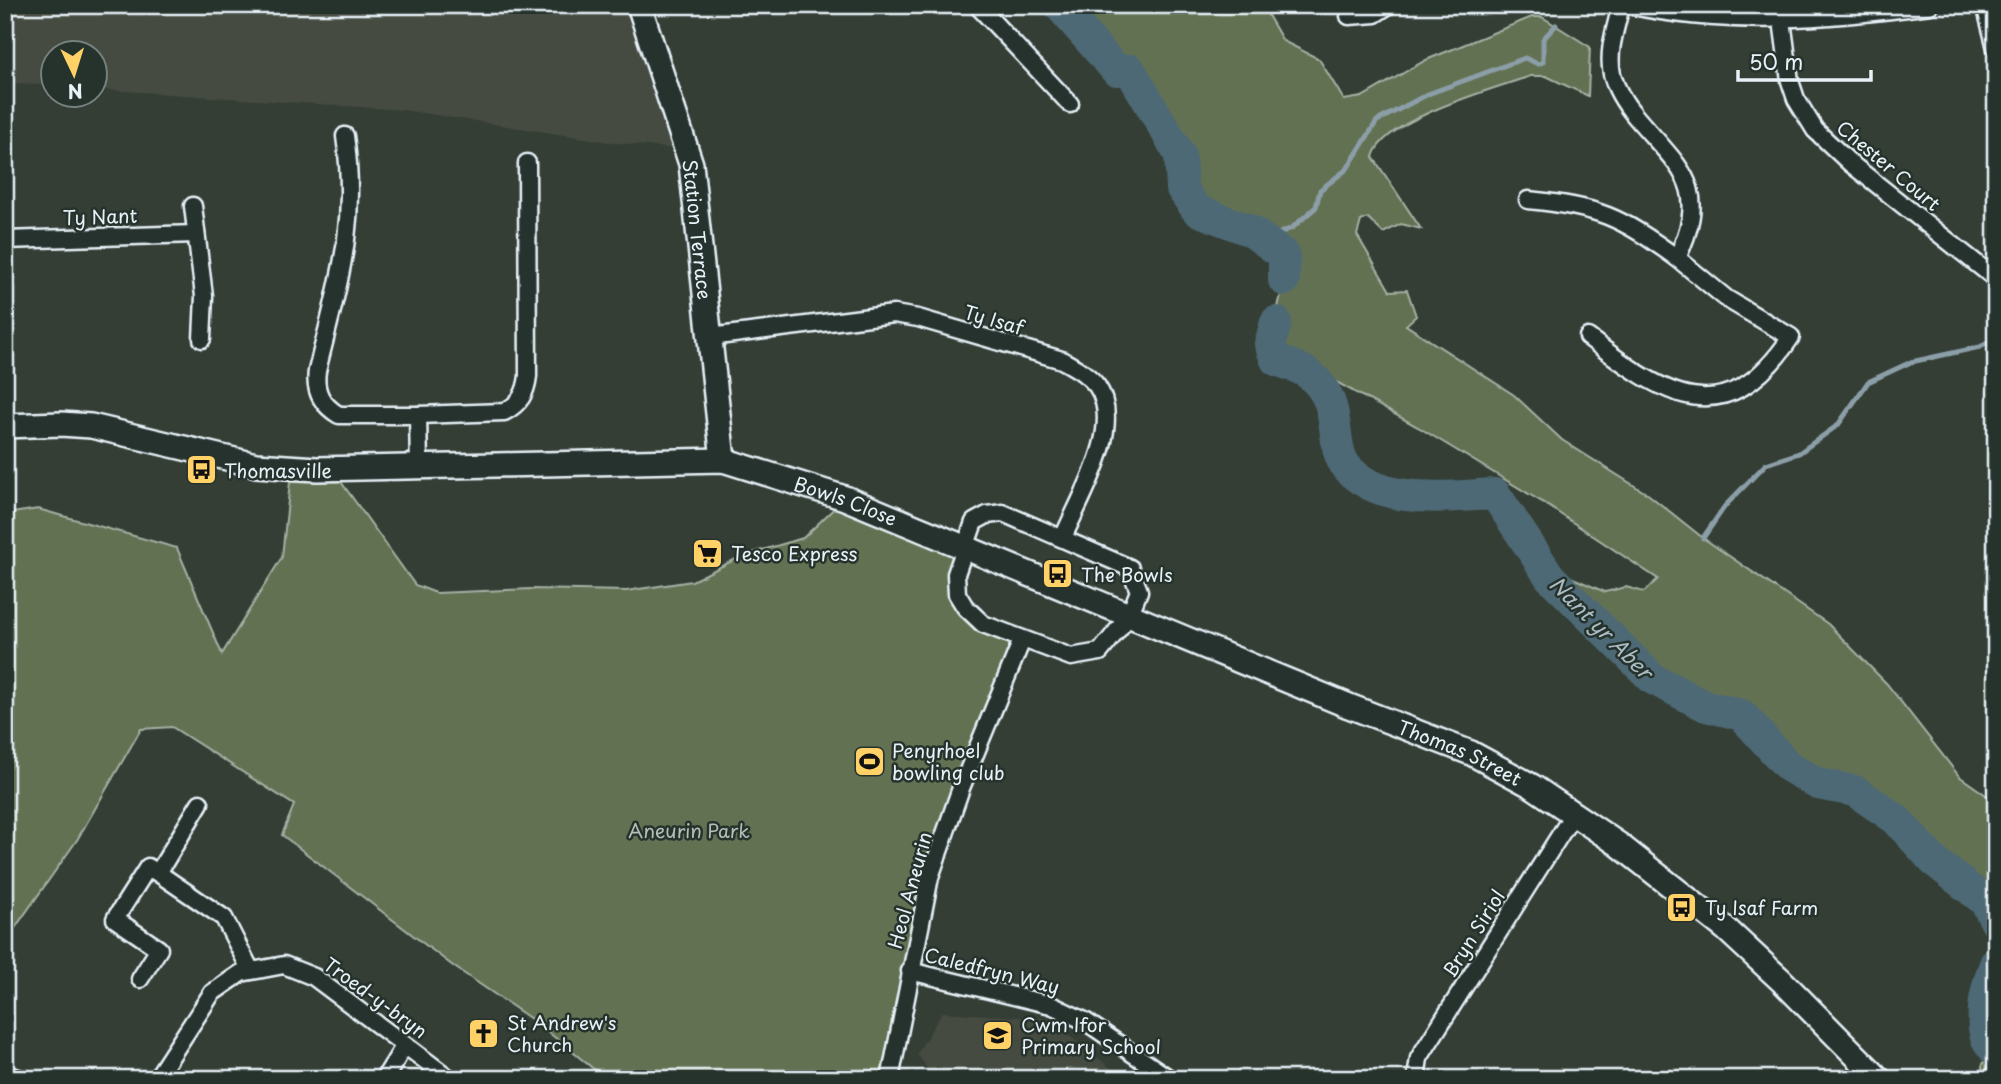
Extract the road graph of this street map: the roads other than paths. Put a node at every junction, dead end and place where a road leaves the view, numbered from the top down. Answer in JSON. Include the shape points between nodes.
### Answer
{"nodes":[{"id":1,"x":639,"y":5,"type":"edge"},
{"id":2,"x":977,"y":5,"type":"edge"},
{"id":3,"x":1389,"y":5,"type":"edge"},
{"id":4,"x":1621,"y":5,"type":"edge"},
{"id":5,"x":1628,"y":5,"type":"edge"},
{"id":6,"x":1930,"y":5,"type":"edge"},
{"id":7,"x":1985,"y":5,"type":"edge"},
{"id":8,"x":1875,"y":9,"type":"edge"},
{"id":9,"x":1349,"y":16,"type":"dead end"},
{"id":10,"x":1782,"y":20,"type":"junction"},
{"id":11,"x":1996,"y":48,"type":"edge"},
{"id":12,"x":1070,"y":104,"type":"dead end"},
{"id":13,"x":345,"y":136,"type":"dead end"},
{"id":14,"x":527,"y":163,"type":"dead end"},
{"id":15,"x":1528,"y":200,"type":"dead end"},
{"id":16,"x":193,"y":206,"type":"dead end"},
{"id":17,"x":196,"y":234,"type":"junction"},
{"id":18,"x":5,"y":240,"type":"edge"},
{"id":19,"x":1676,"y":258,"type":"junction"},
{"id":20,"x":1996,"y":279,"type":"edge"},
{"id":21,"x":710,"y":337,"type":"junction"},
{"id":22,"x":1588,"y":337,"type":"dead end"},
{"id":23,"x":202,"y":339,"type":"dead end"},
{"id":24,"x":418,"y":415,"type":"junction"},
{"id":25,"x":5,"y":426,"type":"edge"},
{"id":26,"x":723,"y":460,"type":"junction"},
{"id":27,"x":419,"y":467,"type":"junction"},
{"id":28,"x":1063,"y":538,"type":"junction"},
{"id":29,"x":965,"y":548,"type":"junction"},
{"id":30,"x":1129,"y":616,"type":"junction"},
{"id":31,"x":1022,"y":640,"type":"junction"},
{"id":32,"x":200,"y":803,"type":"dead end"},
{"id":33,"x":1574,"y":813,"type":"junction"},
{"id":34,"x":158,"y":873,"type":"junction"},
{"id":35,"x":250,"y":969,"type":"junction"},
{"id":36,"x":910,"y":971,"type":"junction"},
{"id":37,"x":140,"y":979,"type":"dead end"},
{"id":38,"x":405,"y":1045,"type":"junction"},
{"id":39,"x":5,"y":1074,"type":"edge"},
{"id":40,"x":22,"y":1079,"type":"edge"},
{"id":41,"x":156,"y":1079,"type":"edge"},
{"id":42,"x":384,"y":1079,"type":"edge"},
{"id":43,"x":450,"y":1079,"type":"edge"},
{"id":44,"x":890,"y":1079,"type":"edge"},
{"id":45,"x":1170,"y":1079,"type":"edge"},
{"id":46,"x":1416,"y":1079,"type":"edge"},
{"id":47,"x":1879,"y":1079,"type":"edge"}],
"edges":[{"from":1,"to":21,"type":"main road","name":"Station Terrace","via":[[691,163]]},
{"from":2,"to":12,"type":"street"},
{"from":3,"to":9,"type":"street","via":[[1375,14]]},
{"from":4,"to":19,"type":"street","via":[[1610,56],[1615,84],[1680,169],[1691,194],[1692,220]]},
{"from":5,"to":10,"type":"street","via":[[1700,18]]},
{"from":6,"to":8,"type":"street"},
{"from":7,"to":11,"type":"street"},
{"from":8,"to":10,"type":"street"},
{"from":10,"to":20,"type":"street","name":"Chester Court","via":[[1790,81],[1815,130]]},
{"from":13,"to":24,"type":"street","via":[[350,173],[348,238],[317,371],[317,390],[328,408],[339,415]]},
{"from":14,"to":24,"type":"street","via":[[528,376],[524,395],[504,412]]},
{"from":15,"to":19,"type":"street","via":[[1609,214]]},
{"from":16,"to":17,"type":"street"},
{"from":17,"to":18,"type":"street","name":"Ty Nant"},
{"from":17,"to":23,"type":"street","via":[[204,296]]},
{"from":19,"to":22,"type":"street","via":[[1727,299],[1791,337],[1760,377],[1732,393],[1716,396],[1676,392],[1635,374]]},
{"from":21,"to":26,"type":"main road","name":"Station Terrace"},
{"from":21,"to":28,"type":"street","name":"Ty Isaf","via":[[873,314],[918,318],[1062,360],[1096,385],[1108,423]]},
{"from":24,"to":27,"type":"street"},
{"from":25,"to":27,"type":"main road","name":"Bowls Close","via":[[91,426],[257,465]]},
{"from":26,"to":27,"type":"main road","name":"Bowls Close"},
{"from":26,"to":29,"type":"main road","name":"Bowls Close","via":[[845,498]]},
{"from":28,"to":29,"type":"street","via":[[1003,513],[974,522]]},
{"from":28,"to":30,"type":"street","via":[[1130,568],[1139,591]]},
{"from":29,"to":30,"type":"main road","name":"Thomas Street"},
{"from":29,"to":31,"type":"street","via":[[956,574],[957,594],[965,607],[983,624]]},
{"from":30,"to":31,"type":"street","via":[[1106,647],[1088,657],[1070,657]]},
{"from":30,"to":33,"type":"main road","name":"Thomas Street","via":[[1471,753]]},
{"from":31,"to":36,"type":"street","name":"Heol Aneurin","via":[[930,877]]},
{"from":32,"to":34,"type":"street"},
{"from":33,"to":46,"type":"street","name":"Bryn Siriol","via":[[1419,1058]]},
{"from":33,"to":47,"type":"main road","name":"Thomas Street","via":[[1726,929]]},
{"from":34,"to":35,"type":"street","via":[[224,918]]},
{"from":34,"to":37,"type":"street","via":[[148,867],[115,919],[159,949]]},
{"from":35,"to":38,"type":"street","name":"Troed-y-bryn","via":[[284,965],[305,971]]},
{"from":35,"to":41,"type":"street","name":"Troed-y-bryn","via":[[205,1001]]},
{"from":36,"to":44,"type":"street","name":"Heol Aneurin"},
{"from":36,"to":45,"type":"street","name":"Caledfryn Way","via":[[1051,1005],[1085,1021]]},
{"from":38,"to":42,"type":"street"},
{"from":38,"to":43,"type":"street","name":"Troed-y-bryn"},
{"from":39,"to":40,"type":"street"}]}
